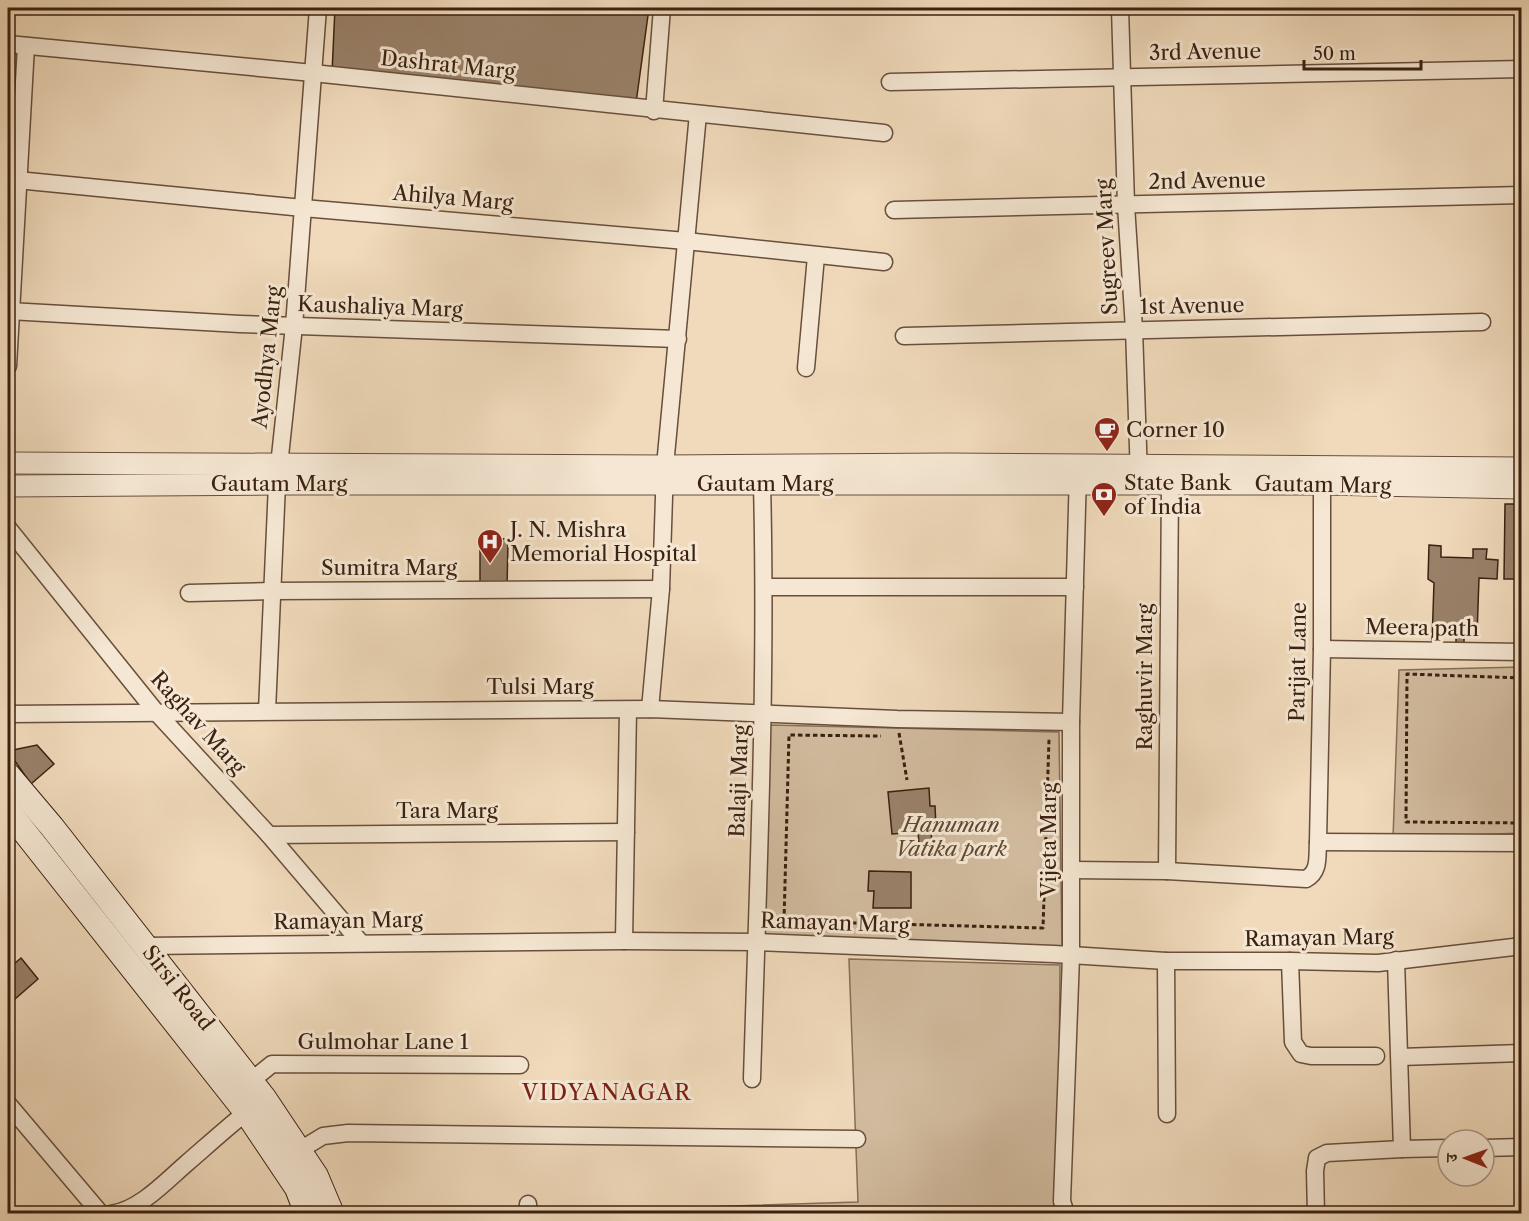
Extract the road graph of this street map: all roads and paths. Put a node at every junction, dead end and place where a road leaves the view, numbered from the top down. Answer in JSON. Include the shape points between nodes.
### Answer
{"nodes":[{"id":1,"x":318,"y":8,"type":"edge"},
{"id":2,"x":662,"y":8,"type":"edge"},
{"id":3,"x":1120,"y":8,"type":"edge"},
{"id":4,"x":8,"y":44,"type":"edge"},
{"id":5,"x":26,"y":46,"type":"junction"},
{"id":6,"x":1521,"y":69,"type":"edge"},
{"id":7,"x":313,"y":73,"type":"junction"},
{"id":8,"x":1122,"y":76,"type":"junction"},
{"id":9,"x":890,"y":82,"type":"dead end"},
{"id":10,"x":654,"y":111,"type":"junction"},
{"id":11,"x":698,"y":114,"type":"junction"},
{"id":12,"x":884,"y":134,"type":"dead end"},
{"id":13,"x":17,"y":180,"type":"junction"},
{"id":14,"x":1521,"y":195,"type":"edge"},
{"id":15,"x":1126,"y":205,"type":"junction"},
{"id":16,"x":303,"y":208,"type":"junction"},
{"id":17,"x":894,"y":210,"type":"dead end"},
{"id":18,"x":686,"y":241,"type":"junction"},
{"id":19,"x":816,"y":256,"type":"junction"},
{"id":20,"x":884,"y":262,"type":"dead end"},
{"id":21,"x":9,"y":311,"type":"junction"},
{"id":22,"x":1482,"y":322,"type":"dead end"},
{"id":23,"x":294,"y":326,"type":"junction"},
{"id":24,"x":1134,"y":329,"type":"junction"},
{"id":25,"x":904,"y":336,"type":"dead end"},
{"id":26,"x":678,"y":339,"type":"junction"},
{"id":27,"x":8,"y":366,"type":"edge"},
{"id":28,"x":806,"y":368,"type":"dead end"},
{"id":29,"x":8,"y":463,"type":"edge"},
{"id":30,"x":1521,"y":468,"type":"edge"},
{"id":31,"x":278,"y":474,"type":"junction"},
{"id":32,"x":1078,"y":474,"type":"junction"},
{"id":33,"x":665,"y":475,"type":"junction"},
{"id":34,"x":1139,"y":475,"type":"junction"},
{"id":35,"x":1170,"y":483,"type":"junction"},
{"id":36,"x":762,"y":484,"type":"junction"},
{"id":37,"x":1322,"y":484,"type":"junction"},
{"id":38,"x":8,"y":486,"type":"edge"},
{"id":39,"x":1521,"y":488,"type":"edge"},
{"id":40,"x":8,"y":528,"type":"edge"},
{"id":41,"x":765,"y":587,"type":"junction"},
{"id":42,"x":1075,"y":587,"type":"junction"},
{"id":43,"x":661,"y":589,"type":"junction"},
{"id":44,"x":272,"y":591,"type":"junction"},
{"id":45,"x":189,"y":593,"type":"dead end"},
{"id":46,"x":1322,"y":649,"type":"junction"},
{"id":47,"x":1521,"y":652,"type":"edge"},
{"id":48,"x":1521,"y":678,"type":"edge"},
{"id":49,"x":650,"y":709,"type":"junction"},
{"id":50,"x":628,"y":710,"type":"junction"},
{"id":51,"x":267,"y":711,"type":"junction"},
{"id":52,"x":156,"y":712,"type":"junction"},
{"id":53,"x":764,"y":712,"type":"junction"},
{"id":54,"x":8,"y":714,"type":"edge"},
{"id":55,"x":897,"y":719,"type":"junction"},
{"id":56,"x":1071,"y":722,"type":"junction"},
{"id":57,"x":888,"y":736,"type":"dead end"},
{"id":58,"x":1037,"y":738,"type":"dead end"},
{"id":59,"x":8,"y":775,"type":"edge"},
{"id":60,"x":907,"y":780,"type":"dead end"},
{"id":61,"x":8,"y":811,"type":"edge"},
{"id":62,"x":1521,"y":823,"type":"edge"},
{"id":63,"x":626,"y":832,"type":"junction"},
{"id":64,"x":269,"y":835,"type":"junction"},
{"id":65,"x":1317,"y":842,"type":"junction"},
{"id":66,"x":1521,"y":843,"type":"edge"},
{"id":67,"x":1072,"y":870,"type":"junction"},
{"id":68,"x":1167,"y":871,"type":"junction"},
{"id":69,"x":777,"y":921,"type":"dead end"},
{"id":70,"x":784,"y":921,"type":"junction"},
{"id":71,"x":624,"y":941,"type":"junction"},
{"id":72,"x":756,"y":942,"type":"junction"},
{"id":73,"x":361,"y":943,"type":"junction"},
{"id":74,"x":145,"y":946,"type":"junction"},
{"id":75,"x":1521,"y":946,"type":"edge"},
{"id":76,"x":1071,"y":956,"type":"junction"},
{"id":77,"x":1396,"y":960,"type":"junction"},
{"id":78,"x":1166,"y":961,"type":"junction"},
{"id":79,"x":1290,"y":961,"type":"junction"},
{"id":80,"x":1521,"y":1053,"type":"edge"},
{"id":81,"x":1376,"y":1056,"type":"dead end"},
{"id":82,"x":1400,"y":1057,"type":"junction"},
{"id":83,"x":520,"y":1065,"type":"dead end"},
{"id":84,"x":752,"y":1079,"type":"dead end"},
{"id":85,"x":254,"y":1097,"type":"junction"},
{"id":86,"x":8,"y":1104,"type":"edge"},
{"id":87,"x":1167,"y":1114,"type":"dead end"},
{"id":88,"x":857,"y":1139,"type":"dead end"},
{"id":89,"x":1521,"y":1147,"type":"edge"},
{"id":90,"x":1436,"y":1148,"type":"edge"},
{"id":91,"x":1496,"y":1148,"type":"edge"},
{"id":92,"x":1402,"y":1149,"type":"junction"},
{"id":93,"x":300,"y":1150,"type":"junction"},
{"id":94,"x":132,"y":1210,"type":"edge"},
{"id":95,"x":101,"y":1214,"type":"edge"},
{"id":96,"x":111,"y":1214,"type":"edge"},
{"id":97,"x":307,"y":1214,"type":"edge"},
{"id":98,"x":332,"y":1214,"type":"edge"},
{"id":99,"x":1066,"y":1214,"type":"edge"},
{"id":100,"x":1316,"y":1214,"type":"edge"}],
"edges":[{"from":1,"to":7,"type":"street","name":"Ayodhya Marg"},
{"from":2,"to":10,"type":"street"},
{"from":3,"to":8,"type":"street","name":"Sugreev Marg"},
{"from":4,"to":5,"type":"street","name":"Dashrat Marg"},
{"from":5,"to":7,"type":"street","name":"Dashrat Marg"},
{"from":5,"to":13,"type":"street"},
{"from":6,"to":8,"type":"street","name":"3rd Avenue"},
{"from":7,"to":10,"type":"street","name":"Dashrat Marg"},
{"from":7,"to":16,"type":"street","name":"Ayodhya Marg"},
{"from":8,"to":9,"type":"street","name":"3rd Avenue"},
{"from":8,"to":15,"type":"street","name":"Sugreev Marg"},
{"from":10,"to":11,"type":"street","name":"Dashrat Marg"},
{"from":11,"to":12,"type":"street","name":"Dashrat Marg"},
{"from":11,"to":18,"type":"street"},
{"from":13,"to":16,"type":"street","name":"Ahilya Marg"},
{"from":13,"to":21,"type":"street"},
{"from":14,"to":15,"type":"street","name":"2nd Avenue"},
{"from":15,"to":17,"type":"street","name":"2nd Avenue"},
{"from":15,"to":24,"type":"street","name":"Sugreev Marg"},
{"from":16,"to":18,"type":"street","name":"Ahilya Marg"},
{"from":16,"to":23,"type":"street","name":"Ayodhya Marg"},
{"from":18,"to":19,"type":"street","name":"Ahilya Marg"},
{"from":18,"to":26,"type":"street"},
{"from":19,"to":20,"type":"street","name":"Ahilya Marg"},
{"from":19,"to":28,"type":"street"},
{"from":21,"to":23,"type":"street","name":"Kaushaliya Marg"},
{"from":21,"to":27,"type":"street"},
{"from":22,"to":24,"type":"street","name":"1st Avenue"},
{"from":23,"to":26,"type":"street","name":"Kaushaliya Marg"},
{"from":23,"to":31,"type":"street","name":"Ayodhya Marg"},
{"from":24,"to":25,"type":"street","name":"1st Avenue"},
{"from":24,"to":34,"type":"street","name":"Sugreev Marg"},
{"from":26,"to":33,"type":"street"},
{"from":29,"to":31,"type":"street","name":"Gautam Marg"},
{"from":30,"to":34,"type":"street","name":"Gautam Marg"},
{"from":31,"to":33,"type":"street","name":"Gautam Marg"},
{"from":31,"to":38,"type":"street","name":"Gautam Marg"},
{"from":31,"to":44,"type":"street","name":"Ayodhya Marg"},
{"from":32,"to":33,"type":"street","name":"Gautam Marg"},
{"from":32,"to":34,"type":"street","name":"Gautam Marg"},
{"from":32,"to":36,"type":"street","name":"Gautam Marg"},
{"from":32,"to":42,"type":"street","name":"Vijeta Marg"},
{"from":33,"to":36,"type":"street","name":"Gautam Marg"},
{"from":33,"to":43,"type":"street"},
{"from":34,"to":35,"type":"street","name":"Gautam Marg"},
{"from":35,"to":37,"type":"street","name":"Gautam Marg"},
{"from":35,"to":68,"type":"street","name":"Raghuvir Marg"},
{"from":36,"to":41,"type":"street","name":"Balaji Marg"},
{"from":37,"to":39,"type":"street","name":"Gautam Marg"},
{"from":37,"to":46,"type":"street","name":"Parijat Lane"},
{"from":40,"to":52,"type":"street","name":"Raghav Marg"},
{"from":41,"to":42,"type":"street"},
{"from":41,"to":53,"type":"street","name":"Balaji Marg"},
{"from":42,"to":56,"type":"street","name":"Vijeta Marg"},
{"from":43,"to":44,"type":"street","name":"Sumitra Marg"},
{"from":43,"to":49,"type":"street"},
{"from":44,"to":45,"type":"street","name":"Sumitra Marg"},
{"from":44,"to":51,"type":"street","name":"Ayodhya Marg"},
{"from":46,"to":47,"type":"street","name":"Meera path"},
{"from":46,"to":65,"type":"street","name":"Parijat Lane"},
{"from":48,"to":62,"type":"path","via":[[1407,674],[1406,822]]},
{"from":49,"to":50,"type":"street","name":"Tulsi Marg"},
{"from":49,"to":53,"type":"street","name":"Tulsi Marg"},
{"from":50,"to":51,"type":"street","name":"Tulsi Marg"},
{"from":50,"to":63,"type":"street"},
{"from":51,"to":52,"type":"street","name":"Tulsi Marg"},
{"from":52,"to":54,"type":"street","name":"Tulsi Marg"},
{"from":52,"to":64,"type":"street","name":"Raghav Marg"},
{"from":53,"to":55,"type":"street","name":"Tulsi Marg"},
{"from":53,"to":72,"type":"street","name":"Balaji Marg"},
{"from":55,"to":56,"type":"street","name":"Tulsi Marg"},
{"from":55,"to":60,"type":"path"},
{"from":56,"to":67,"type":"street","name":"Vijeta Marg"},
{"from":57,"to":70,"type":"path","via":[[789,735]]},
{"from":58,"to":70,"type":"path","via":[[1049,739],[1043,928]]},
{"from":59,"to":74,"type":"main road","name":"Sirsi Road"},
{"from":61,"to":85,"type":"main road","name":"Sirsi Road"},
{"from":63,"to":64,"type":"street","name":"Tara Marg"},
{"from":63,"to":71,"type":"street"},
{"from":64,"to":73,"type":"street","name":"Raghav Marg"},
{"from":65,"to":66,"type":"street"},
{"from":65,"to":68,"type":"street","name":"Parijat Lane","via":[[1317,867],[1306,879]]},
{"from":67,"to":68,"type":"street"},
{"from":67,"to":76,"type":"street","name":"Vijeta Marg"},
{"from":69,"to":70,"type":"path"},
{"from":71,"to":72,"type":"street","name":"Ramayan Marg"},
{"from":71,"to":73,"type":"street","name":"Ramayan Marg"},
{"from":72,"to":76,"type":"street","name":"Ramayan Marg"},
{"from":72,"to":84,"type":"street","name":"Balaji Marg"},
{"from":73,"to":74,"type":"street","name":"Ramayan Marg"},
{"from":74,"to":85,"type":"main road","name":"Sirsi Road"},
{"from":75,"to":77,"type":"street","name":"Ramayan Marg"},
{"from":76,"to":78,"type":"street","name":"Ramayan Marg"},
{"from":76,"to":99,"type":"street","name":"Vijeta Marg","via":[[1062,1202]]},
{"from":77,"to":79,"type":"street","name":"Ramayan Marg"},
{"from":77,"to":82,"type":"street"},
{"from":78,"to":79,"type":"street","name":"Ramayan Marg"},
{"from":78,"to":87,"type":"street"},
{"from":79,"to":81,"type":"street","via":[[1293,1042],[1301,1054]]},
{"from":80,"to":82,"type":"street"},
{"from":82,"to":92,"type":"street"},
{"from":83,"to":85,"type":"street","name":"Gulmohar Lane 1","via":[[272,1064]]},
{"from":85,"to":93,"type":"main road","name":"Sirsi Road"},
{"from":85,"to":94,"type":"street","name":"Gulmohar Lane 1"},
{"from":85,"to":97,"type":"main road","name":"Sirsi Road"},
{"from":86,"to":95,"type":"street"},
{"from":88,"to":93,"type":"street","via":[[348,1133],[323,1136]]},
{"from":89,"to":91,"type":"street"},
{"from":90,"to":92,"type":"street"},
{"from":92,"to":100,"type":"street","via":[[1328,1153],[1317,1158]]},
{"from":93,"to":98,"type":"main road","name":"Sirsi Road"},
{"from":94,"to":96,"type":"street","name":"Gulmohar Lane 1"}]}
